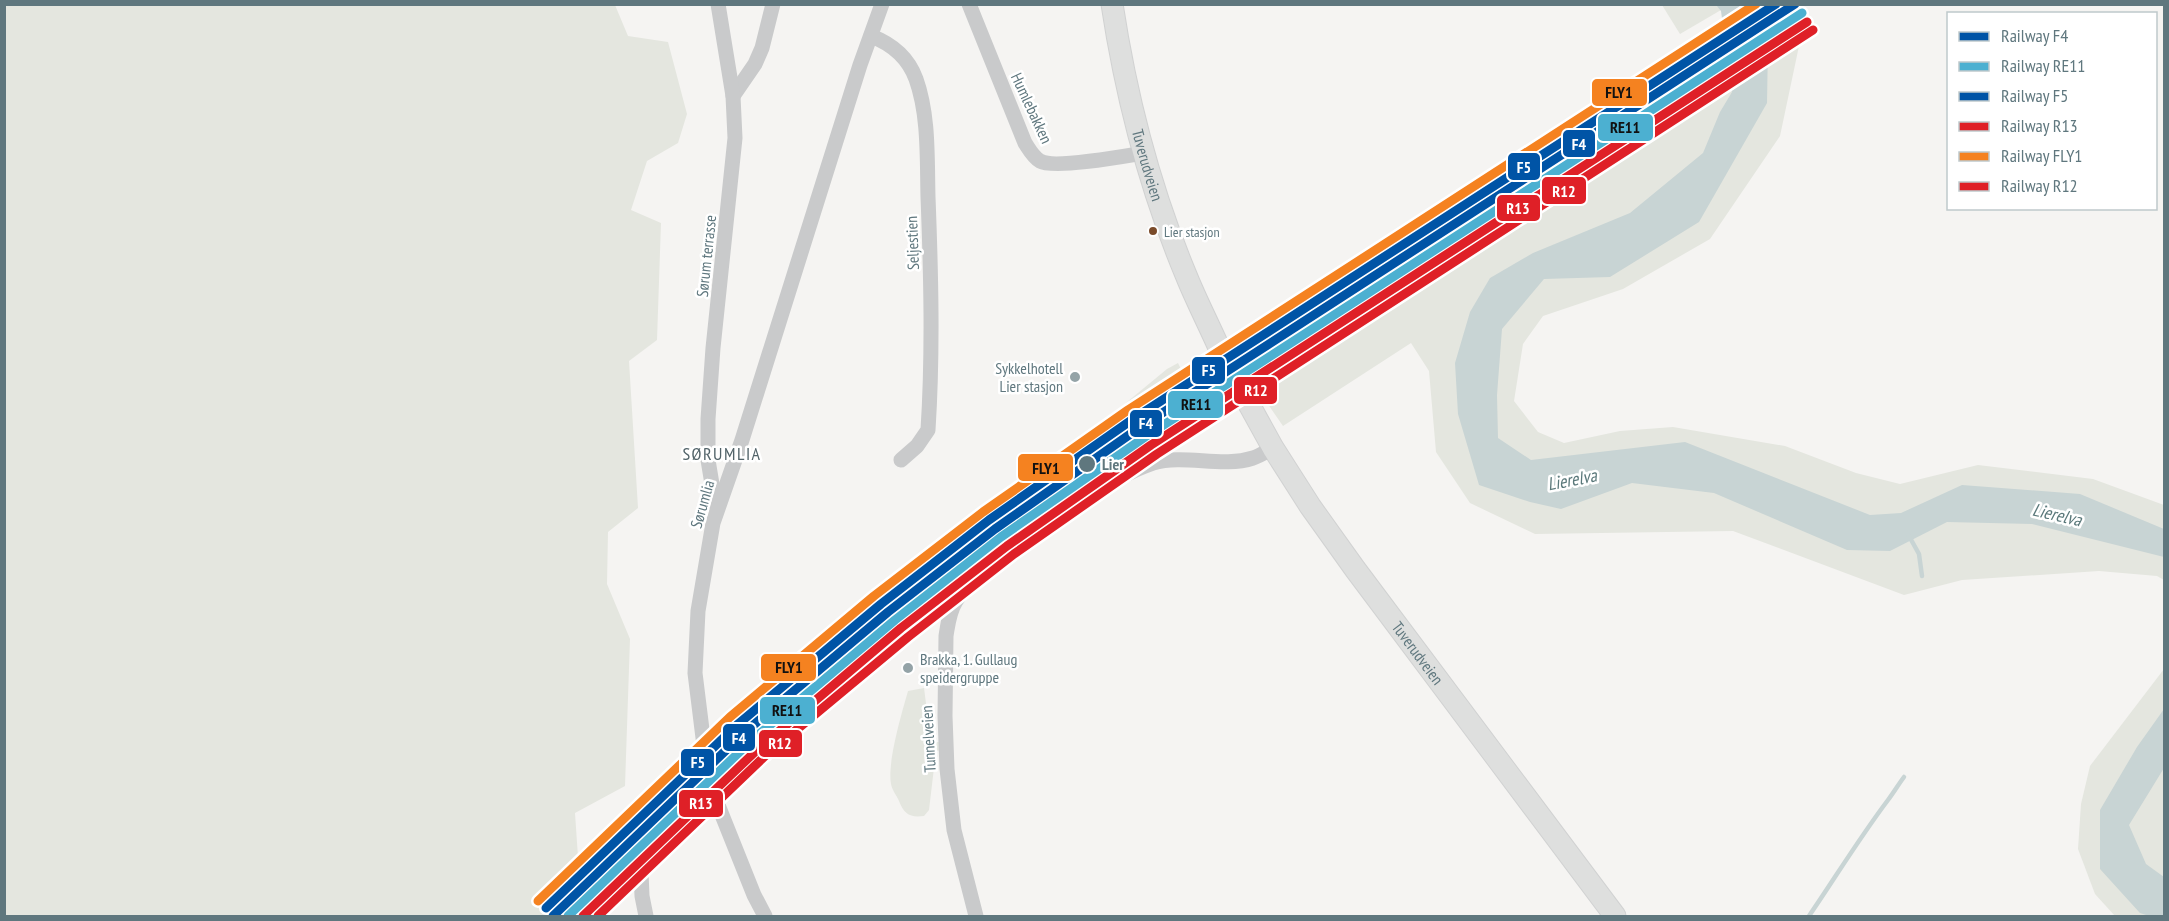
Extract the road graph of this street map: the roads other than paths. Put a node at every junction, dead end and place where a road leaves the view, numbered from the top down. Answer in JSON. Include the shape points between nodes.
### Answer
{"nodes":[{"id":1,"x":718,"y":4,"type":"edge"},
{"id":2,"x":772,"y":4,"type":"edge"},
{"id":3,"x":882,"y":4,"type":"edge"},
{"id":4,"x":969,"y":4,"type":"edge"},
{"id":5,"x":1112,"y":4,"type":"edge"},
{"id":6,"x":871,"y":36,"type":"junction"},
{"id":7,"x":733,"y":96,"type":"junction"},
{"id":8,"x":1144,"y":153,"type":"junction"},
{"id":9,"x":1221,"y":350,"type":"tunnel mouth"},
{"id":10,"x":1235,"y":379,"type":"tunnel mouth"},
{"id":11,"x":1273,"y":448,"type":"junction"},
{"id":12,"x":901,"y":460,"type":"dead end"},
{"id":13,"x":717,"y":511,"type":"junction"},
{"id":14,"x":641,"y":872,"type":"dead end"},
{"id":15,"x":646,"y":916,"type":"edge"},
{"id":16,"x":765,"y":916,"type":"edge"},
{"id":17,"x":976,"y":916,"type":"edge"},
{"id":18,"x":1615,"y":916,"type":"edge"}],
"edges":[{"from":1,"to":7,"type":"street","name":"Sørum terrasse"},
{"from":2,"to":7,"type":"street","via":[[762,48]]},
{"from":3,"to":6,"type":"street","name":"Sørumlia"},
{"from":4,"to":8,"type":"street","name":"Humlebakken","via":[[1025,143],[1036,159],[1058,163]]},
{"from":5,"to":8,"type":"main road","name":"Tuverudveien"},
{"from":6,"to":12,"type":"street","name":"Seljestien","via":[[892,46],[907,62],[915,77],[924,118],[932,310],[928,430]]},
{"from":6,"to":13,"type":"street","name":"Sørumlia"},
{"from":7,"to":13,"type":"street","name":"Sørum terrasse","via":[[734,148],[708,419],[708,460]]},
{"from":8,"to":9,"type":"main road","name":"Tuverudveien","via":[[1186,275]]},
{"from":10,"to":11,"type":"main road","name":"Tuverudveien"},
{"from":11,"to":17,"type":"street","name":"Tunnelveien","via":[[1237,461],[1154,463],[1109,483],[1048,523],[970,583],[956,602],[946,636],[946,748],[954,830]]},
{"from":11,"to":18,"type":"main road","name":"Tuverudveien","via":[[1354,569]]},
{"from":13,"to":16,"type":"street","name":"Sørumlia","via":[[698,611],[696,693],[712,790]]},
{"from":14,"to":15,"type":"street"}]}
